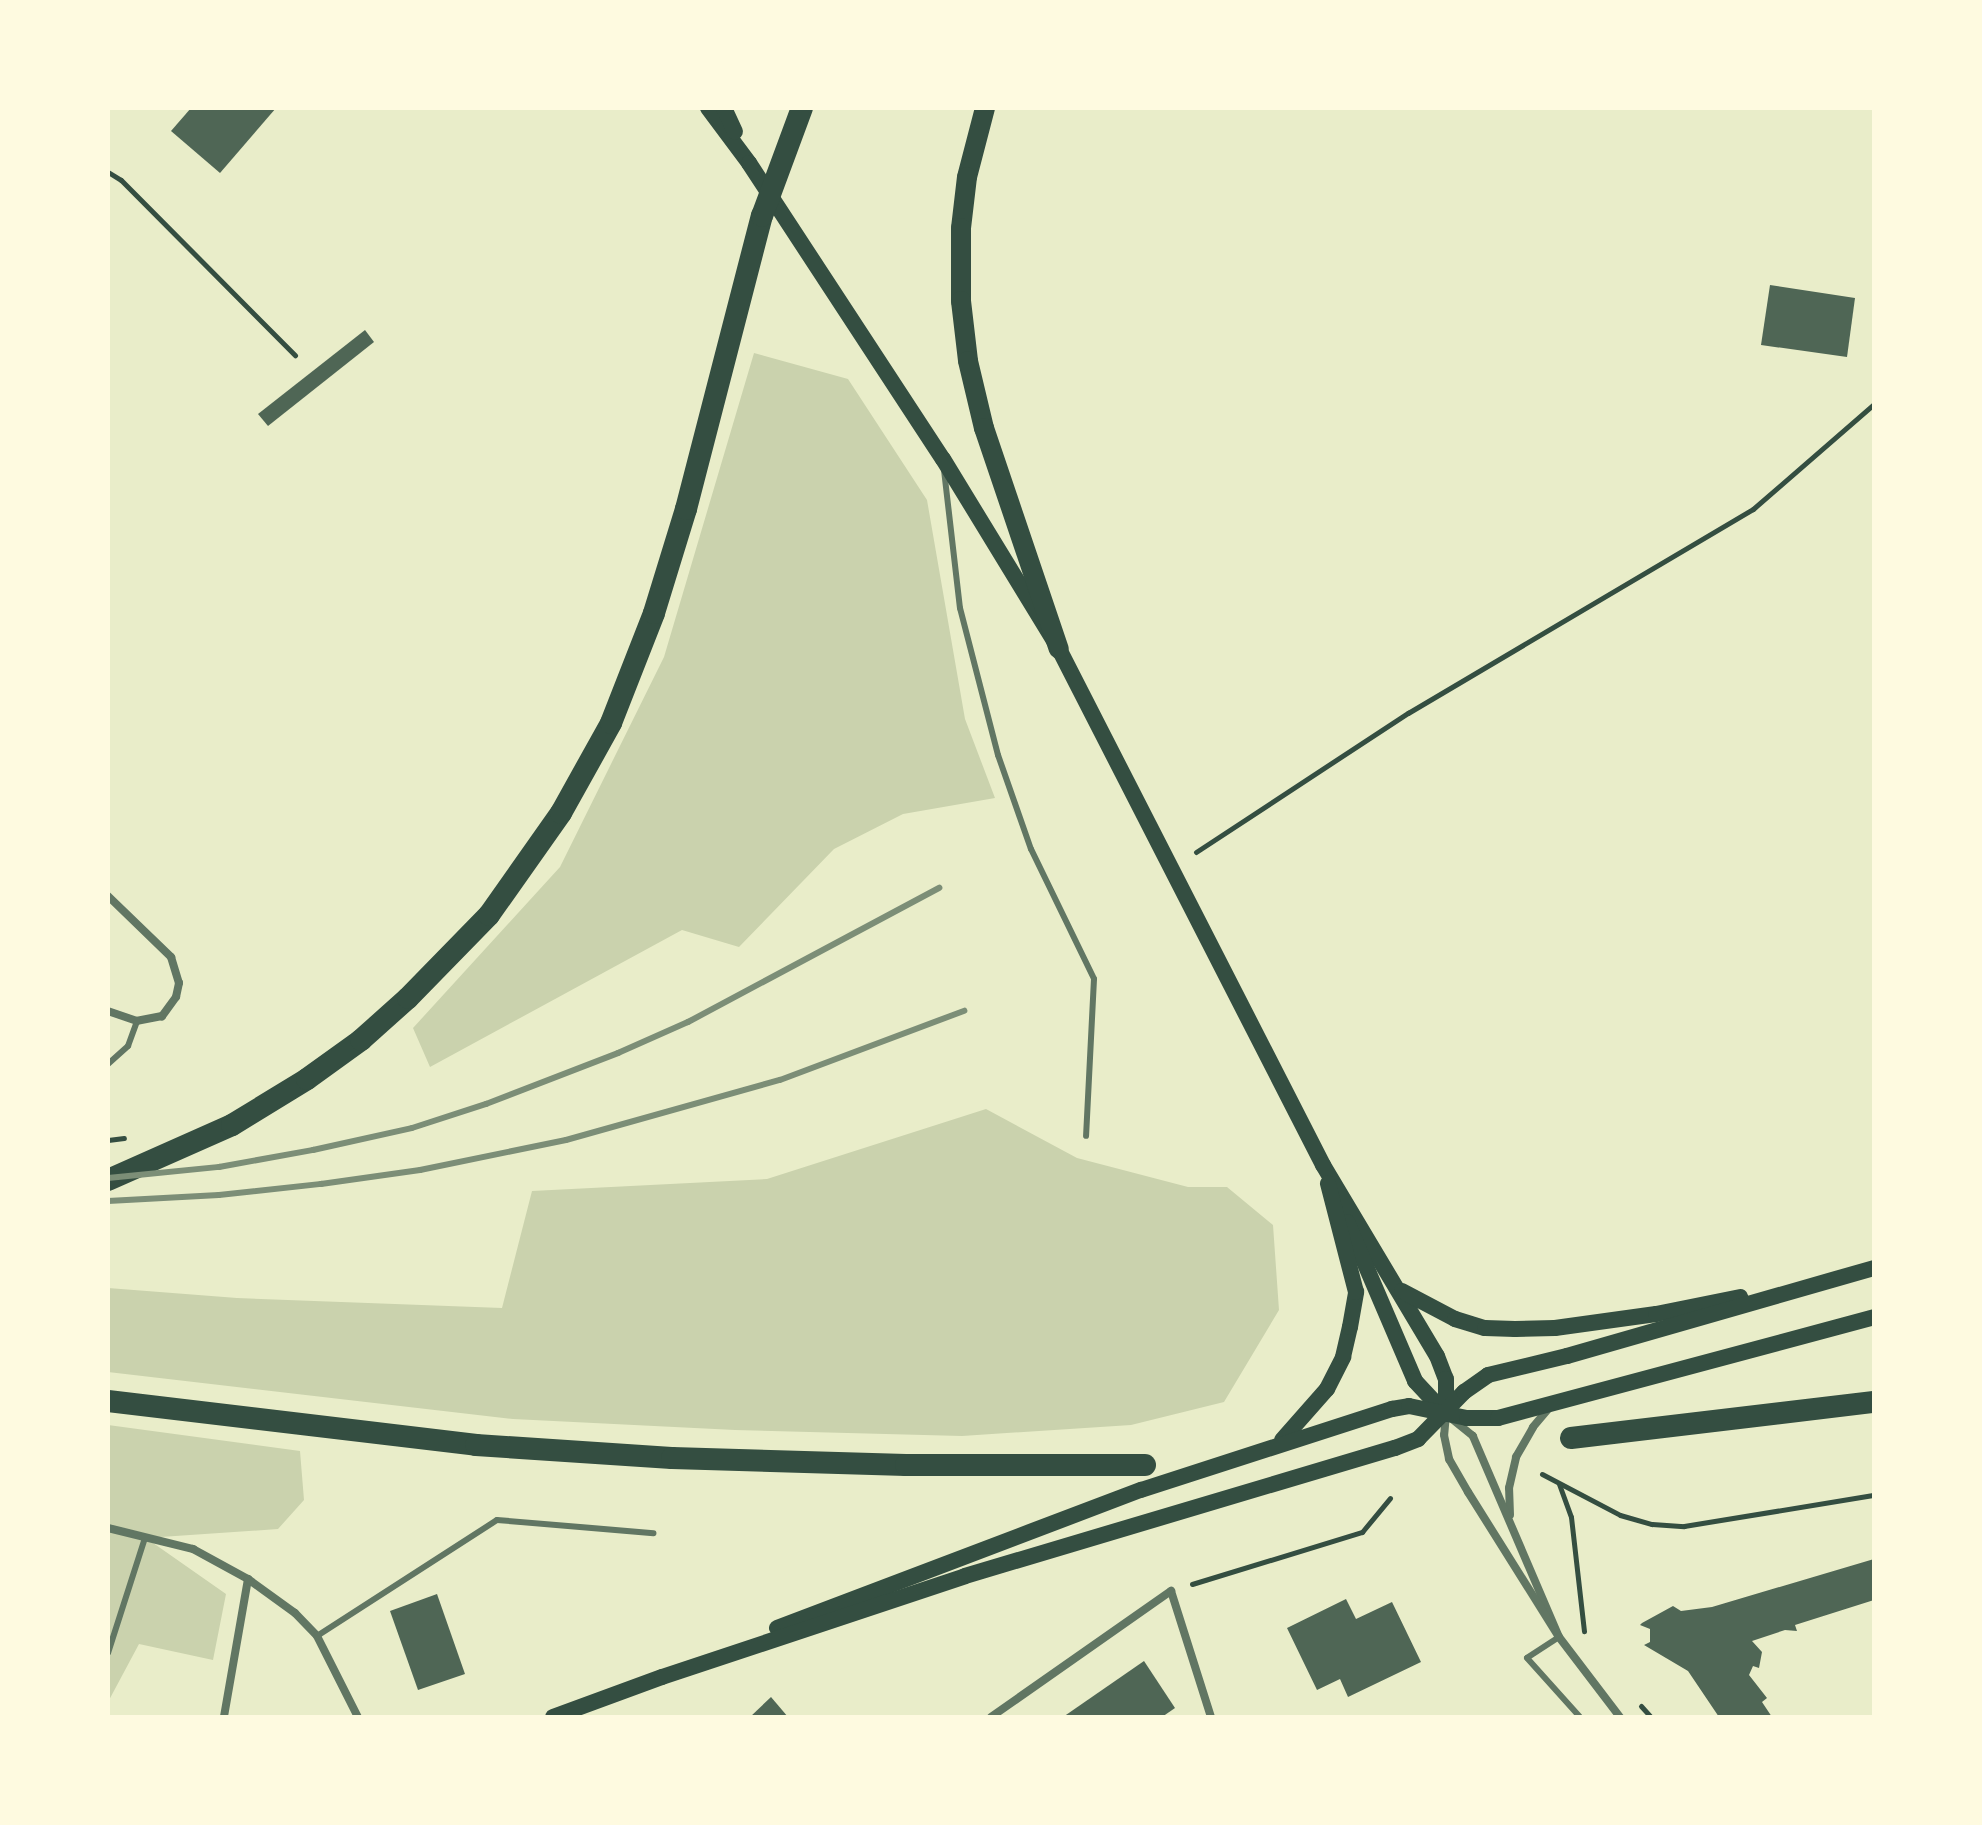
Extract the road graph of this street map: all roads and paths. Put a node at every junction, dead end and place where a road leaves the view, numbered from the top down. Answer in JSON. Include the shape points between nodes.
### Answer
{"nodes":[{"id":1,"x":708,"y":108,"type":"edge"},
{"id":2,"x":724,"y":108,"type":"edge"},
{"id":3,"x":802,"y":108,"type":"edge"},
{"id":4,"x":985,"y":108,"type":"edge"},
{"id":5,"x":749,"y":163,"type":"junction"},
{"id":6,"x":108,"y":172,"type":"edge"},
{"id":7,"x":295,"y":355,"type":"dead end"},
{"id":8,"x":1874,"y":404,"type":"edge"},
{"id":9,"x":943,"y":459,"type":"junction"},
{"id":10,"x":1059,"y":649,"type":"junction"},
{"id":11,"x":1196,"y":852,"type":"dead end"},
{"id":12,"x":108,"y":896,"type":"edge"},
{"id":13,"x":108,"y":1011,"type":"edge"},
{"id":14,"x":137,"y":1021,"type":"junction"},
{"id":15,"x":108,"y":1064,"type":"edge"},
{"id":16,"x":1086,"y":1136,"type":"dead end"},
{"id":17,"x":125,"y":1138,"type":"dead end"},
{"id":18,"x":108,"y":1140,"type":"edge"},
{"id":19,"x":1323,"y":1165,"type":"junction"},
{"id":20,"x":108,"y":1180,"type":"edge"},
{"id":21,"x":1874,"y":1268,"type":"edge"},
{"id":22,"x":1812,"y":1283,"type":"junction"},
{"id":23,"x":1397,"y":1289,"type":"junction"},
{"id":24,"x":1874,"y":1317,"type":"edge"},
{"id":25,"x":108,"y":1401,"type":"edge"},
{"id":26,"x":1555,"y":1401,"type":"junction"},
{"id":27,"x":1874,"y":1402,"type":"edge"},
{"id":28,"x":1446,"y":1414,"type":"junction"},
{"id":29,"x":1571,"y":1438,"type":"dead end"},
{"id":30,"x":1279,"y":1444,"type":"junction"},
{"id":31,"x":1145,"y":1465,"type":"dead end"},
{"id":32,"x":1542,"y":1474,"type":"dead end"},
{"id":33,"x":1558,"y":1483,"type":"junction"},
{"id":34,"x":1874,"y":1495,"type":"edge"},
{"id":35,"x":1390,"y":1498,"type":"dead end"},
{"id":36,"x":1510,"y":1520,"type":"junction"},
{"id":37,"x":108,"y":1528,"type":"edge"},
{"id":38,"x":653,"y":1533,"type":"dead end"},
{"id":39,"x":145,"y":1538,"type":"junction"},
{"id":40,"x":248,"y":1579,"type":"junction"},
{"id":41,"x":1171,"y":1591,"type":"junction"},
{"id":42,"x":1576,"y":1621,"type":"dead end"},
{"id":43,"x":1585,"y":1633,"type":"junction"},
{"id":44,"x":317,"y":1636,"type":"junction"},
{"id":45,"x":1559,"y":1637,"type":"junction"},
{"id":46,"x":1592,"y":1644,"type":"dead end"},
{"id":47,"x":108,"y":1653,"type":"edge"},
{"id":48,"x":662,"y":1677,"type":"junction"},
{"id":49,"x":1632,"y":1696,"type":"dead end"},
{"id":50,"x":224,"y":1717,"type":"edge"},
{"id":51,"x":358,"y":1717,"type":"edge"},
{"id":52,"x":553,"y":1717,"type":"edge"},
{"id":53,"x":991,"y":1717,"type":"edge"},
{"id":54,"x":1211,"y":1717,"type":"edge"},
{"id":55,"x":1580,"y":1717,"type":"edge"},
{"id":56,"x":1620,"y":1717,"type":"edge"},
{"id":57,"x":1651,"y":1717,"type":"edge"}],
"edges":[{"from":1,"to":5,"type":"main road"},
{"from":2,"to":5,"type":"main road"},
{"from":3,"to":20,"type":"highway","via":[[762,216],[659,598],[611,723],[561,813],[489,915],[361,1040],[232,1125]]},
{"from":4,"to":10,"type":"main road","via":[[967,177],[961,228],[968,361],[984,428]]},
{"from":5,"to":9,"type":"main road"},
{"from":6,"to":7,"type":"path"},
{"from":8,"to":11,"type":"path","via":[[1753,509],[1408,713]]},
{"from":9,"to":10,"type":"main road"},
{"from":9,"to":16,"type":"lane","via":[[960,608],[998,755],[1031,849],[1094,979]]},
{"from":10,"to":19,"type":"main road"},
{"from":12,"to":14,"type":"street","via":[[176,964],[179,983],[169,1009],[152,1020]]},
{"from":13,"to":14,"type":"street"},
{"from":14,"to":15,"type":"lane","via":[[128,1046]]},
{"from":17,"to":18,"type":"path"},
{"from":19,"to":23,"type":"main road"},
{"from":19,"to":28,"type":"main road","via":[[1415,1381]]},
{"from":19,"to":30,"type":"main road","via":[[1356,1292],[1343,1357],[1327,1389]]},
{"from":21,"to":22,"type":"main road"},
{"from":22,"to":23,"type":"main road","via":[[1656,1314],[1515,1329],[1455,1319]]},
{"from":22,"to":28,"type":"main road","via":[[1686,1323],[1488,1375]]},
{"from":23,"to":28,"type":"main road","via":[[1446,1379]]},
{"from":24,"to":26,"type":"main road"},
{"from":25,"to":31,"type":"highway","via":[[476,1445],[672,1458]]},
{"from":26,"to":28,"type":"main road","via":[[1498,1418]]},
{"from":26,"to":36,"type":"street","via":[[1516,1457],[1509,1488]]},
{"from":27,"to":29,"type":"highway"},
{"from":28,"to":30,"type":"main road","via":[[1409,1406],[1392,1409]]},
{"from":28,"to":36,"type":"street","via":[[1473,1436]]},
{"from":28,"to":45,"type":"street","via":[[1449,1459]]},
{"from":28,"to":48,"type":"main road","via":[[1418,1439],[1395,1448],[965,1576]]},
{"from":30,"to":48,"type":"main road","via":[[982,1547]]},
{"from":32,"to":33,"type":"path"},
{"from":33,"to":34,"type":"path","via":[[1620,1515],[1684,1526]]},
{"from":33,"to":43,"type":"path","via":[[1571,1517]]},
{"from":35,"to":41,"type":"path","via":[[1362,1532]]},
{"from":36,"to":45,"type":"street"},
{"from":37,"to":39,"type":"street"},
{"from":38,"to":44,"type":"lane","via":[[497,1520]]},
{"from":39,"to":40,"type":"street","via":[[193,1549]]},
{"from":39,"to":47,"type":"lane"},
{"from":40,"to":44,"type":"street"},
{"from":40,"to":50,"type":"street"},
{"from":41,"to":53,"type":"street"},
{"from":41,"to":54,"type":"street"},
{"from":42,"to":43,"type":"path"},
{"from":43,"to":46,"type":"path"},
{"from":44,"to":51,"type":"street"},
{"from":45,"to":55,"type":"lane","via":[[1527,1658]]},
{"from":45,"to":56,"type":"street"},
{"from":48,"to":52,"type":"main road"},
{"from":49,"to":57,"type":"path"}]}
